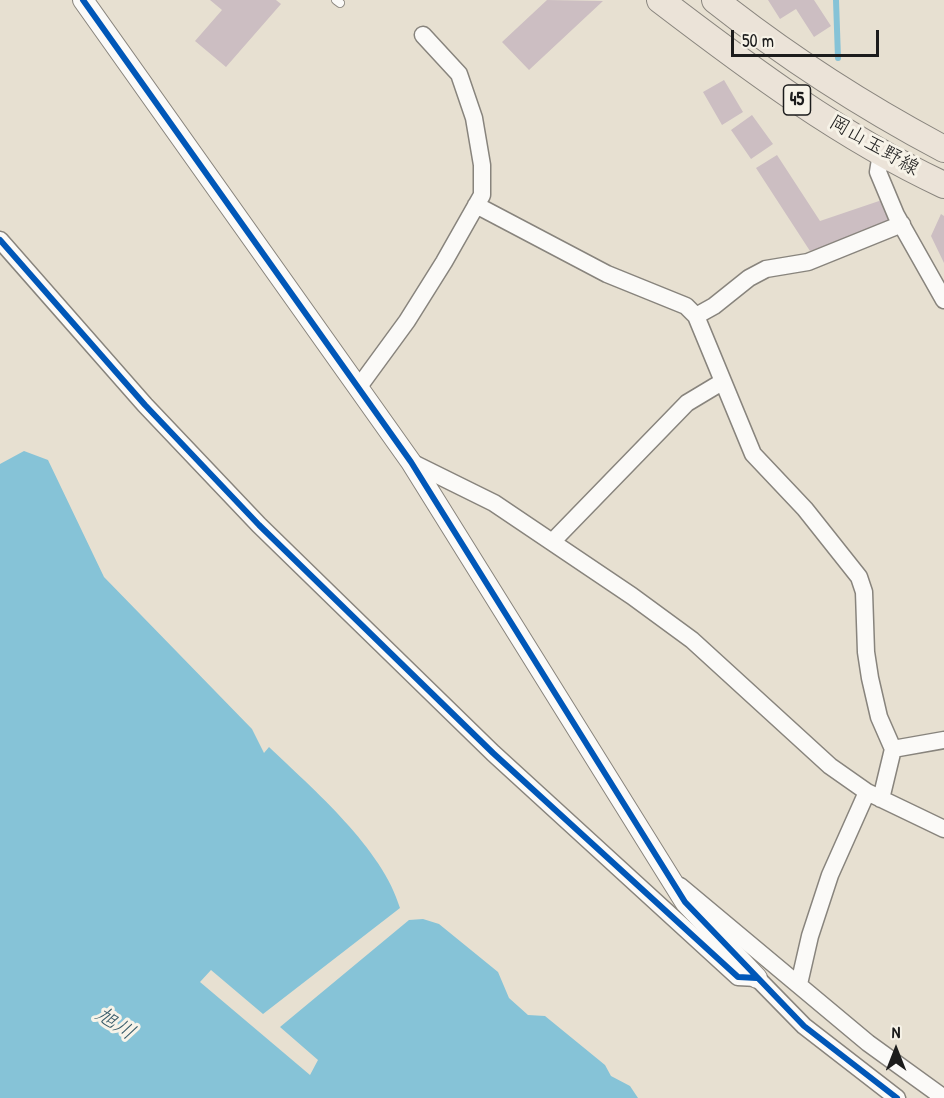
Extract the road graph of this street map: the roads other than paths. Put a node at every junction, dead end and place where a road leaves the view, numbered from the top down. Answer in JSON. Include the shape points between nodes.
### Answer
{"nodes":[{"id":1,"x":83,"y":0,"type":"edge"},
{"id":2,"x":660,"y":0,"type":"edge"},
{"id":3,"x":715,"y":0,"type":"edge"},
{"id":4,"x":423,"y":35,"type":"dead end"},
{"id":5,"x":944,"y":149,"type":"edge"},
{"id":6,"x":881,"y":153,"type":"junction"},
{"id":7,"x":944,"y":185,"type":"edge"},
{"id":8,"x":476,"y":205,"type":"junction"},
{"id":9,"x":902,"y":224,"type":"junction"},
{"id":10,"x":0,"y":240,"type":"edge"},
{"id":11,"x":944,"y":300,"type":"edge"},
{"id":12,"x":696,"y":316,"type":"junction"},
{"id":13,"x":722,"y":382,"type":"junction"},
{"id":14,"x":358,"y":388,"type":"junction"},
{"id":15,"x":411,"y":462,"type":"junction"},
{"id":16,"x":552,"y":543,"type":"junction"},
{"id":17,"x":944,"y":740,"type":"edge"},
{"id":18,"x":893,"y":749,"type":"junction"},
{"id":19,"x":874,"y":795,"type":"junction"},
{"id":20,"x":944,"y":829,"type":"edge"},
{"id":21,"x":670,"y":878,"type":"junction"},
{"id":22,"x":757,"y":978,"type":"junction"},
{"id":23,"x":799,"y":984,"type":"junction"},
{"id":24,"x":897,"y":1098,"type":"edge"},
{"id":25,"x":944,"y":1098,"type":"edge"}],
"edges":[{"from":1,"to":14,"type":"street"},
{"from":2,"to":6,"type":"main road","name":"岡山玉野線","number":"45","via":[[789,95]]},
{"from":3,"to":5,"type":"main road","name":"岡山玉野線","number":"45","via":[[817,75]]},
{"from":4,"to":8,"type":"street","via":[[459,74],[474,118],[482,165],[482,195]]},
{"from":6,"to":7,"type":"main road","name":"岡山玉野線","number":"45"},
{"from":6,"to":9,"type":"street","via":[[878,172]]},
{"from":8,"to":12,"type":"street","via":[[607,274],[686,306]]},
{"from":8,"to":14,"type":"street","via":[[407,321]]},
{"from":9,"to":11,"type":"street"},
{"from":9,"to":12,"type":"street","via":[[808,262],[766,269]]},
{"from":10,"to":22,"type":"street","via":[[145,405],[259,525],[493,753],[738,977]]},
{"from":12,"to":13,"type":"street"},
{"from":13,"to":16,"type":"street","via":[[687,403]]},
{"from":13,"to":18,"type":"street","via":[[753,454],[805,509],[859,577],[864,592],[870,678],[879,717]]},
{"from":14,"to":15,"type":"street"},
{"from":15,"to":16,"type":"street","via":[[494,503]]},
{"from":15,"to":21,"type":"street"},
{"from":16,"to":19,"type":"street","via":[[692,640],[830,766]]},
{"from":17,"to":18,"type":"street"},
{"from":18,"to":19,"type":"street"},
{"from":19,"to":20,"type":"street"},
{"from":19,"to":23,"type":"street","via":[[830,874]]},
{"from":21,"to":22,"type":"street","via":[[685,902]]},
{"from":21,"to":23,"type":"street"},
{"from":22,"to":24,"type":"street","via":[[804,1026]]},
{"from":23,"to":25,"type":"street","via":[[868,1043]]}]}
